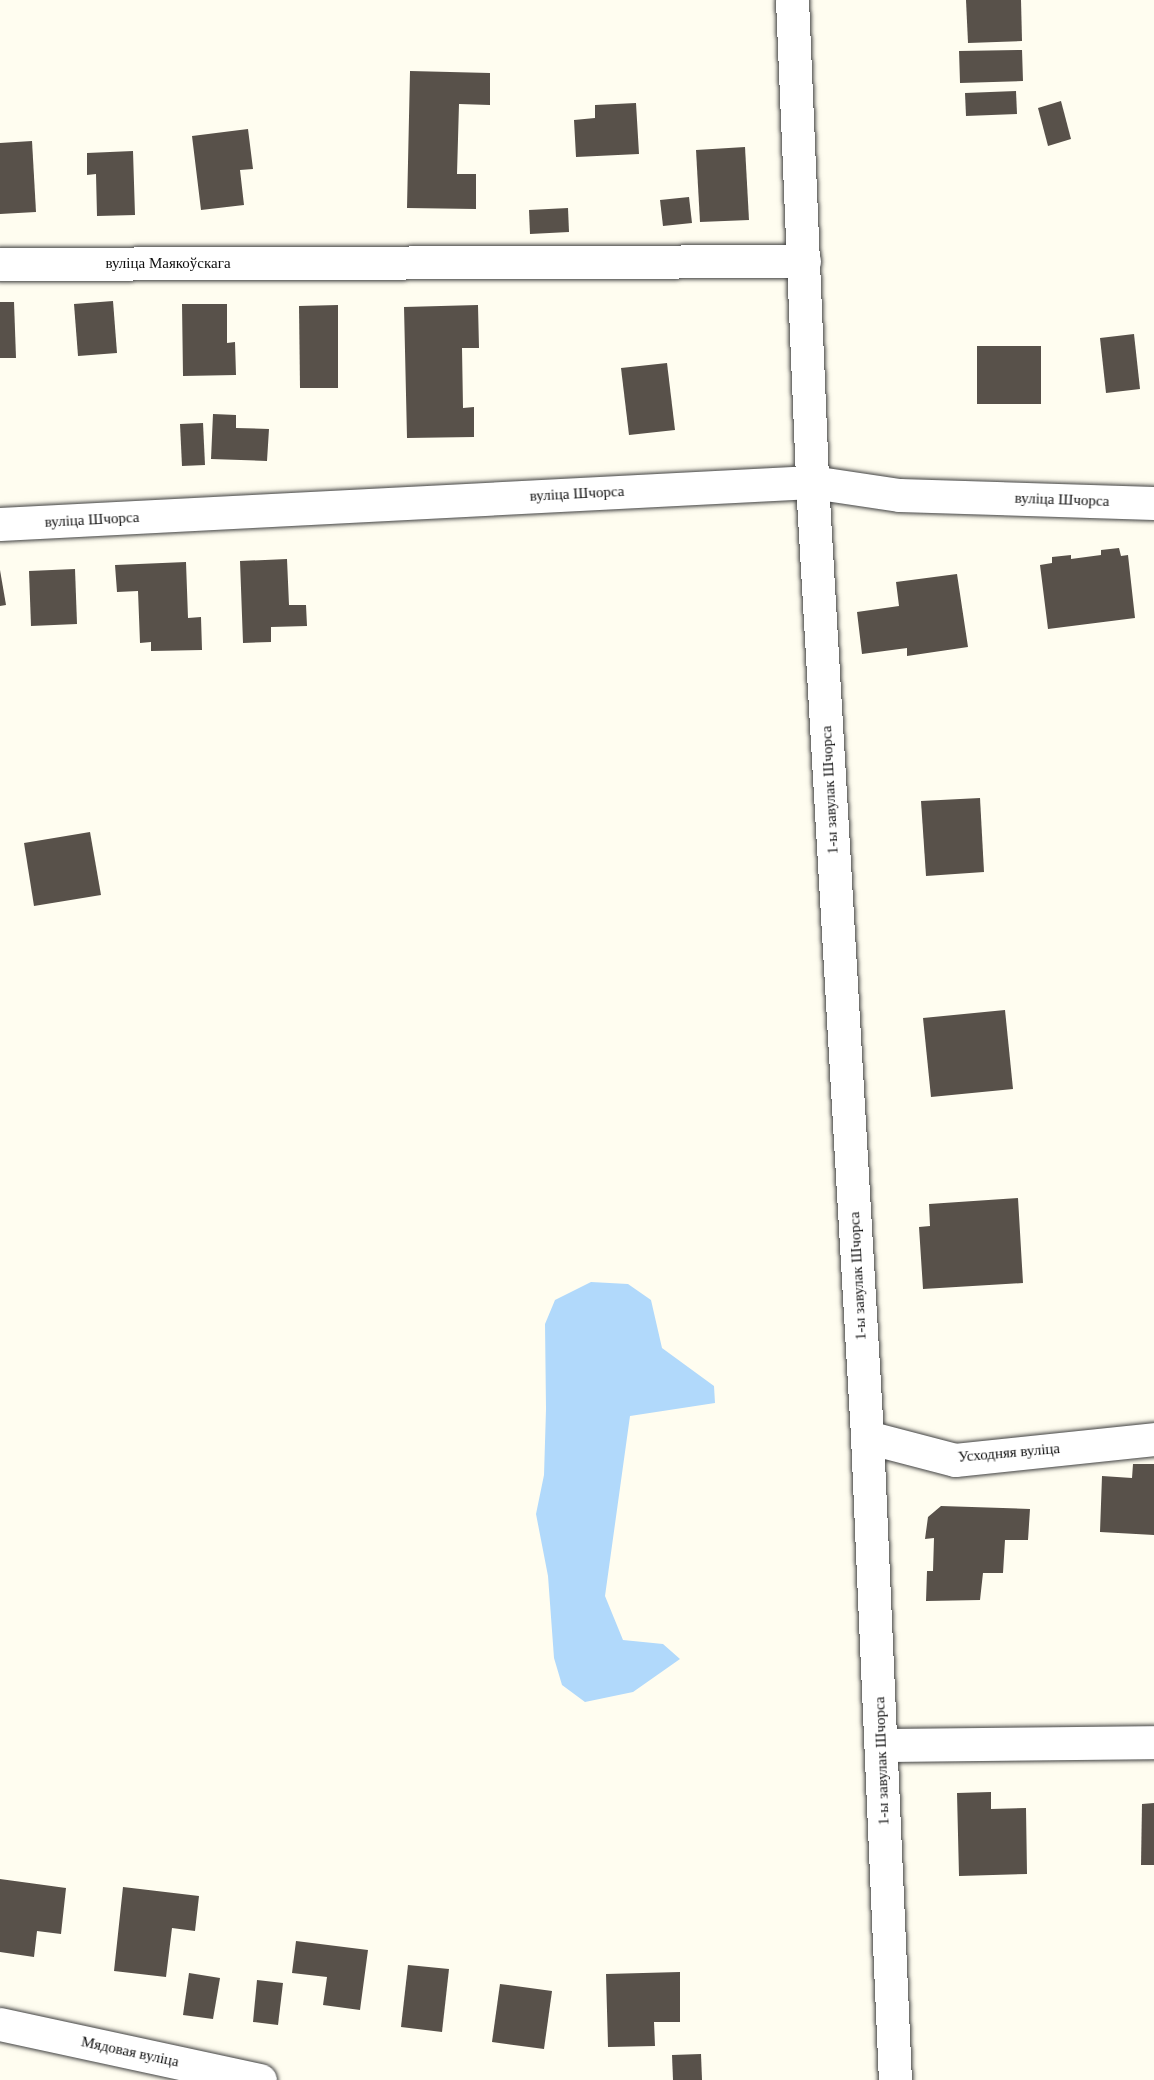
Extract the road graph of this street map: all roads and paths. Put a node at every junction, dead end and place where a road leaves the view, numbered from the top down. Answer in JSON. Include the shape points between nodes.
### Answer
{"nodes":[{"id":1,"x":792,"y":0,"type":"edge"},
{"id":2,"x":804,"y":261,"type":"junction"},
{"id":3,"x":0,"y":264,"type":"edge"},
{"id":4,"x":812,"y":482,"type":"junction"},
{"id":5,"x":1154,"y":503,"type":"edge"},
{"id":6,"x":0,"y":524,"type":"edge"},
{"id":7,"x":867,"y":1437,"type":"junction"},
{"id":8,"x":1154,"y":1439,"type":"edge"},
{"id":9,"x":1154,"y":1742,"type":"edge"},
{"id":10,"x":881,"y":1745,"type":"junction"},
{"id":11,"x":0,"y":2024,"type":"edge"},
{"id":12,"x":892,"y":2077,"type":"edge"},
{"id":13,"x":260,"y":2080,"type":"edge"}],
"edges":[{"from":1,"to":2,"type":"street","name":"1-ы завулак Шчорса"},
{"from":2,"to":3,"type":"street","name":"вуліца Маякоўскага"},
{"from":2,"to":4,"type":"street","name":"1-ы завулак Шчорса"},
{"from":4,"to":5,"type":"street","name":"вуліца Шчорса","via":[[899,495]]},
{"from":4,"to":6,"type":"street","name":"вуліца Шчорса"},
{"from":4,"to":7,"type":"street","name":"1-ы завулак Шчорса"},
{"from":7,"to":8,"type":"street","name":"Усходняя вуліца","via":[[955,1460]]},
{"from":7,"to":10,"type":"street","name":"1-ы завулак Шчорса"},
{"from":9,"to":10,"type":"street"},
{"from":10,"to":12,"type":"street","name":"1-ы завулак Шчорса"},
{"from":11,"to":13,"type":"street","name":"Мядовая вуліца"}]}
